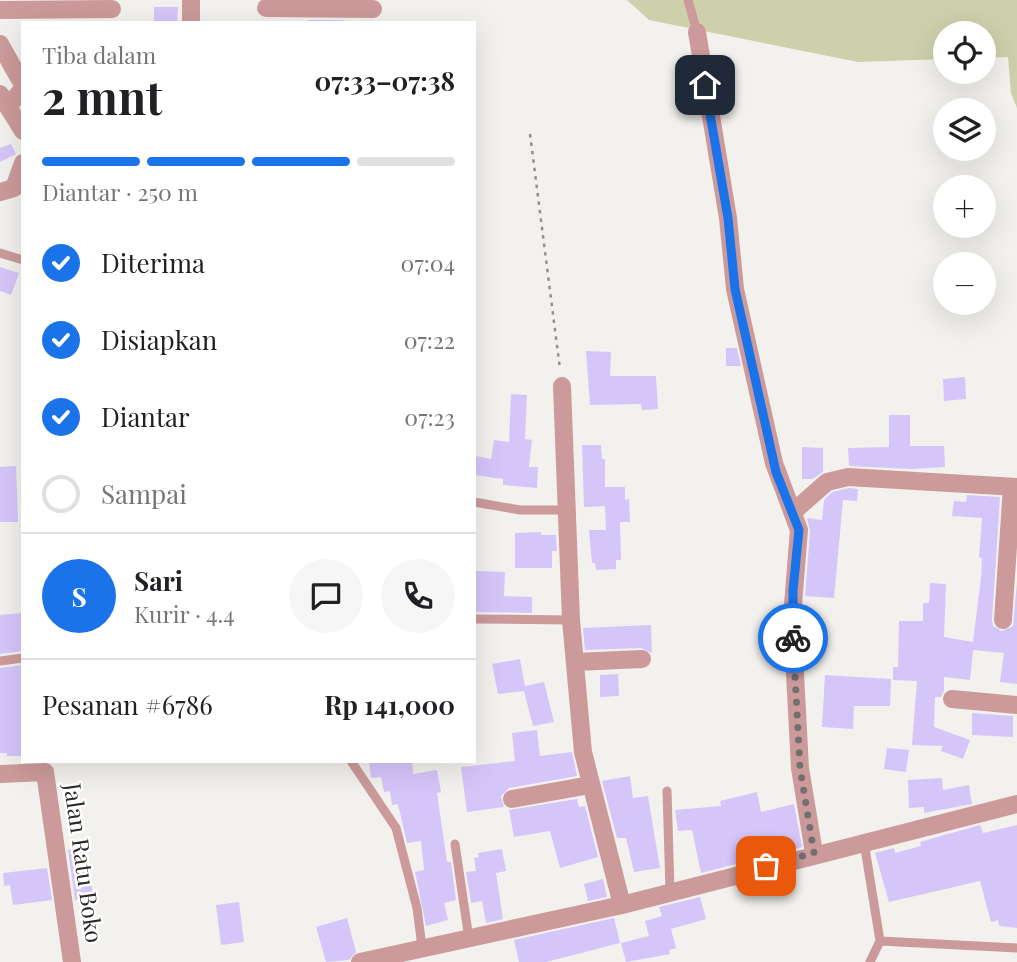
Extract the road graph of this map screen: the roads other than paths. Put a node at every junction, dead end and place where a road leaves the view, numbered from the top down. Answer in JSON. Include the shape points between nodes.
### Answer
{"nodes":[{"id":1,"x":191,"y":0,"type":"edge"},
{"id":2,"x":688,"y":0,"type":"edge"},
{"id":3,"x":0,"y":10,"type":"edge"},
{"id":4,"x":266,"y":10,"type":"edge"},
{"id":5,"x":112,"y":11,"type":"edge"},
{"id":6,"x":373,"y":11,"type":"edge"},
{"id":7,"x":191,"y":21,"type":"edge"},
{"id":8,"x":697,"y":32,"type":"joint"},
{"id":9,"x":0,"y":44,"type":"edge"},
{"id":10,"x":21,"y":78,"type":"edge"},
{"id":11,"x":21,"y":89,"type":"edge"},
{"id":12,"x":3,"y":100,"type":"edge"},
{"id":13,"x":21,"y":128,"type":"edge"},
{"id":14,"x":21,"y":168,"type":"edge"},
{"id":15,"x":12,"y":193,"type":"edge"},
{"id":16,"x":0,"y":253,"type":"edge"},
{"id":17,"x":21,"y":259,"type":"edge"},
{"id":18,"x":562,"y":386,"type":"road end"},
{"id":19,"x":1014,"y":487,"type":"edge"},
{"id":20,"x":476,"y":502,"type":"edge"},
{"id":21,"x":567,"y":510,"type":"junction"},
{"id":22,"x":793,"y":512,"type":"junction"},
{"id":23,"x":476,"y":619,"type":"edge"},
{"id":24,"x":571,"y":620,"type":"junction"},
{"id":25,"x":1003,"y":620,"type":"dead end"},
{"id":26,"x":21,"y":658,"type":"edge"},
{"id":27,"x":642,"y":659,"type":"dead end"},
{"id":28,"x":0,"y":661,"type":"edge"},
{"id":29,"x":576,"y":662,"type":"junction"},
{"id":30,"x":952,"y":699,"type":"dead end"},
{"id":31,"x":1017,"y":705,"type":"edge"},
{"id":32,"x":352,"y":763,"type":"edge"},
{"id":33,"x":0,"y":774,"type":"edge"},
{"id":34,"x":590,"y":785,"type":"junction"},
{"id":35,"x":667,"y":791,"type":"dead end"},
{"id":36,"x":512,"y":799,"type":"dead end"},
{"id":37,"x":1017,"y":804,"type":"edge"},
{"id":38,"x":864,"y":841,"type":"junction"},
{"id":39,"x":455,"y":844,"type":"dead end"},
{"id":40,"x":814,"y":853,"type":"junction"},
{"id":41,"x":670,"y":890,"type":"junction"},
{"id":42,"x":622,"y":905,"type":"junction"},
{"id":43,"x":469,"y":939,"type":"junction"},
{"id":44,"x":880,"y":941,"type":"junction"},
{"id":45,"x":422,"y":947,"type":"junction"},
{"id":46,"x":1017,"y":948,"type":"edge"},
{"id":47,"x":72,"y":962,"type":"edge"},
{"id":48,"x":360,"y":962,"type":"edge"},
{"id":49,"x":870,"y":962,"type":"edge"}],
"edges":[{"from":1,"to":7,"type":"street"},
{"from":2,"to":8,"type":"lane"},
{"from":3,"to":5,"type":"street"},
{"from":4,"to":6,"type":"street"},
{"from":8,"to":22,"type":"street","via":[[735,289],[776,472]]},
{"from":9,"to":10,"type":"street"},
{"from":11,"to":12,"type":"street"},
{"from":12,"to":13,"type":"street"},
{"from":14,"to":15,"type":"street"},
{"from":16,"to":17,"type":"lane"},
{"from":18,"to":21,"type":"street"},
{"from":19,"to":22,"type":"street","via":[[848,477],[827,482]]},
{"from":19,"to":25,"type":"street"},
{"from":20,"to":21,"type":"lane","via":[[520,510]]},
{"from":21,"to":24,"type":"street"},
{"from":22,"to":40,"type":"street","via":[[799,530],[792,602],[800,768]]},
{"from":23,"to":24,"type":"lane"},
{"from":24,"to":29,"type":"street"},
{"from":26,"to":28,"type":"lane"},
{"from":27,"to":29,"type":"street"},
{"from":29,"to":34,"type":"street"},
{"from":30,"to":31,"type":"street"},
{"from":32,"to":45,"type":"lane","via":[[396,828]]},
{"from":33,"to":47,"type":"street","name":"Jalan Ratu Boko","via":[[46,772]]},
{"from":34,"to":36,"type":"street"},
{"from":34,"to":42,"type":"street"},
{"from":35,"to":41,"type":"lane"},
{"from":37,"to":38,"type":"street"},
{"from":38,"to":40,"type":"street"},
{"from":38,"to":44,"type":"lane"},
{"from":39,"to":43,"type":"lane"},
{"from":40,"to":41,"type":"street"},
{"from":41,"to":42,"type":"street"},
{"from":42,"to":43,"type":"street"},
{"from":43,"to":45,"type":"street"},
{"from":44,"to":46,"type":"lane"},
{"from":44,"to":49,"type":"lane"},
{"from":45,"to":48,"type":"street"}]}
